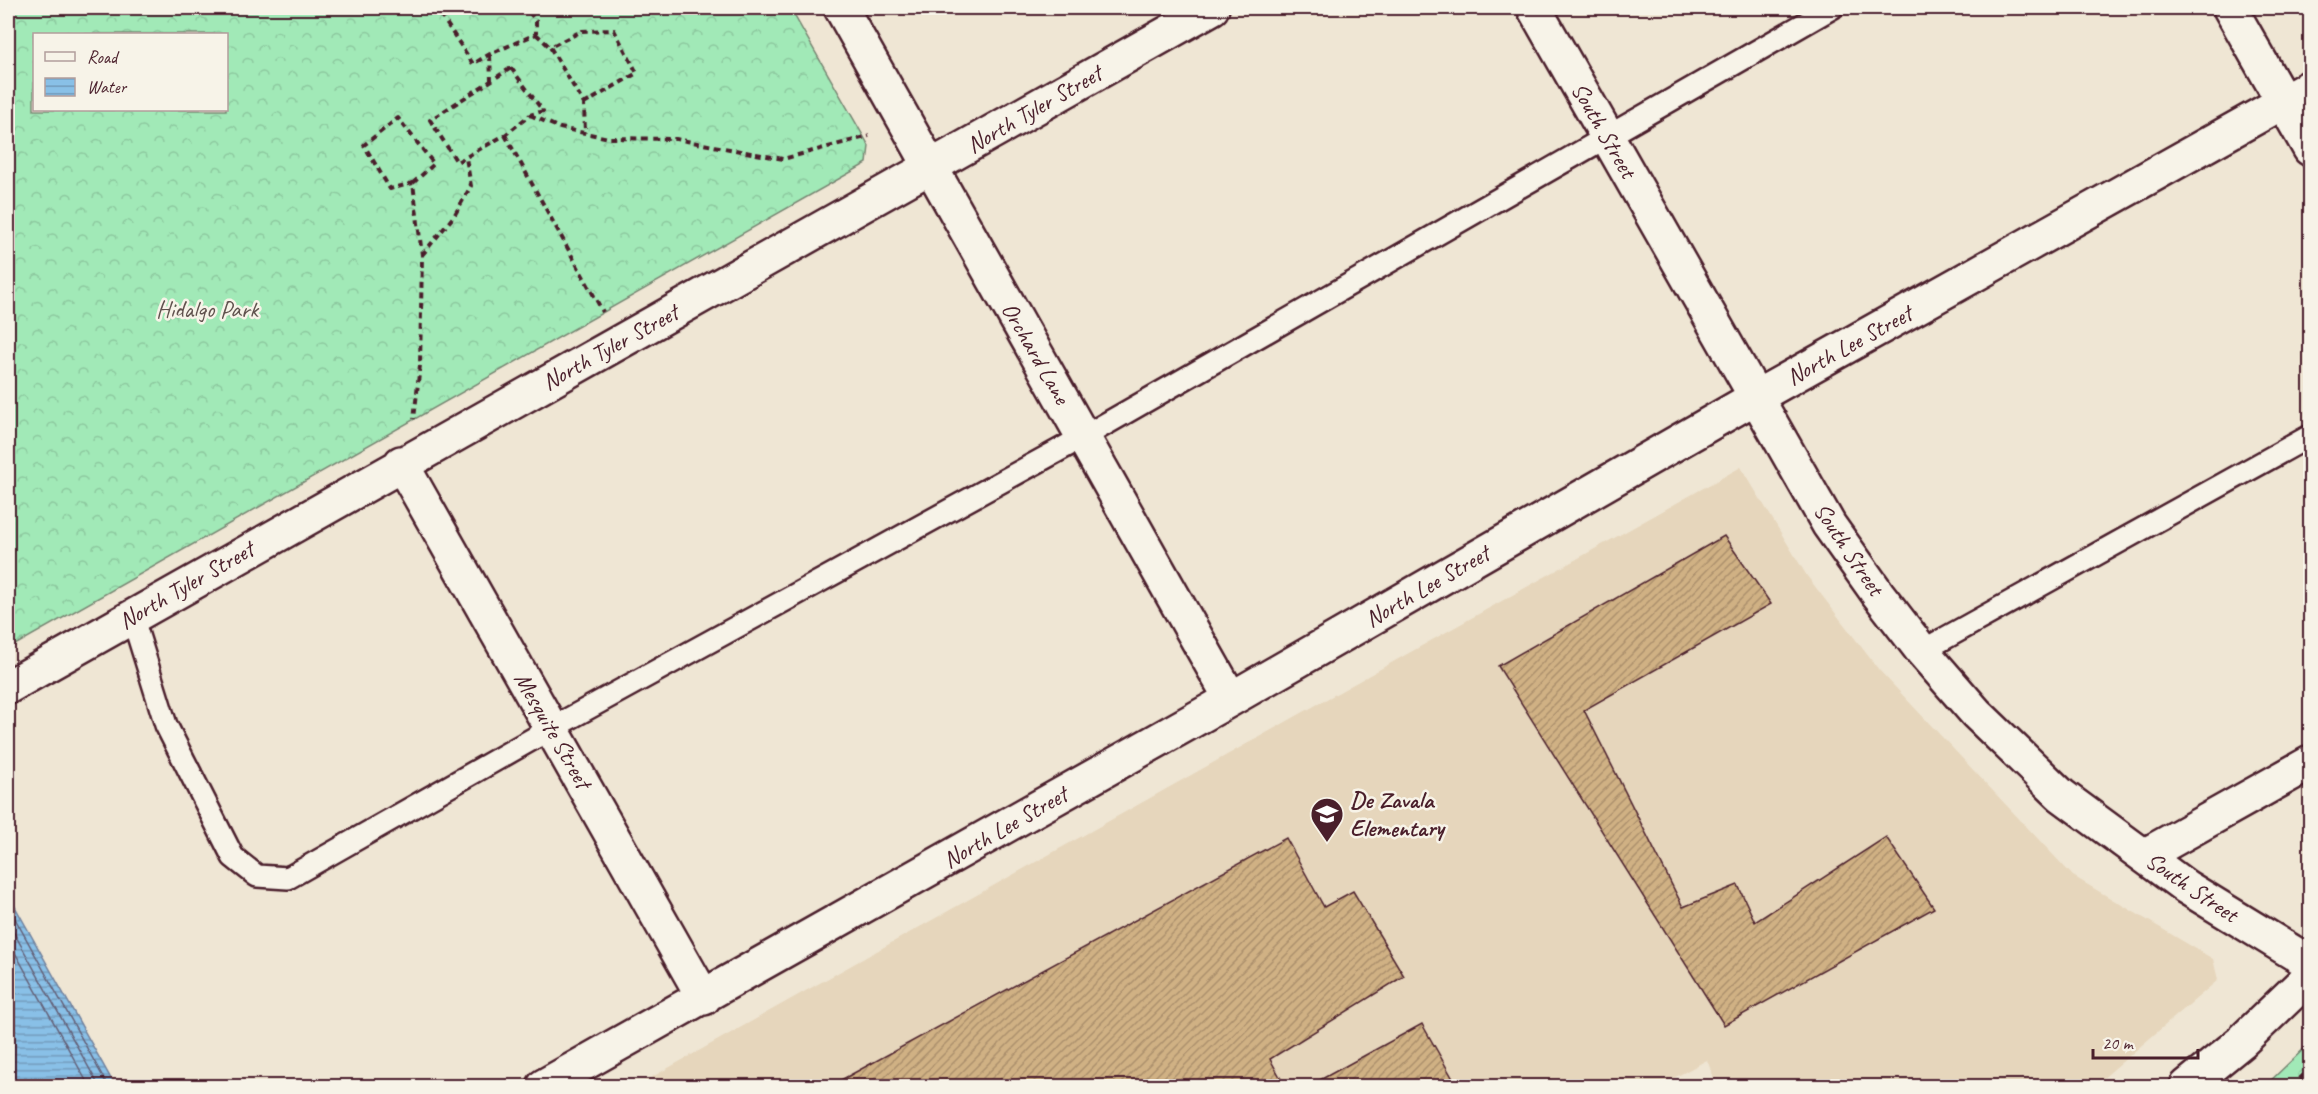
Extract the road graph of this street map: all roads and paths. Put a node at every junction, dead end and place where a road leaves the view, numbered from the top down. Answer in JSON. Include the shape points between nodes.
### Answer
{"nodes":[{"id":1,"x":446,"y":8,"type":"edge"},
{"id":2,"x":526,"y":8,"type":"edge"},
{"id":3,"x":841,"y":8,"type":"edge"},
{"id":4,"x":1212,"y":8,"type":"edge"},
{"id":5,"x":1534,"y":8,"type":"edge"},
{"id":6,"x":1832,"y":8,"type":"edge"},
{"id":7,"x":2230,"y":8,"type":"edge"},
{"id":8,"x":536,"y":34,"type":"junction"},
{"id":9,"x":550,"y":47,"type":"junction"},
{"id":10,"x":490,"y":54,"type":"junction"},
{"id":11,"x":491,"y":81,"type":"junction"},
{"id":12,"x":2297,"y":94,"type":"edge"},
{"id":13,"x":584,"y":104,"type":"junction"},
{"id":14,"x":530,"y":116,"type":"junction"},
{"id":15,"x":585,"y":133,"type":"junction"},
{"id":16,"x":505,"y":135,"type":"junction"},
{"id":17,"x":868,"y":136,"type":"dead end"},
{"id":18,"x":1608,"y":137,"type":"junction"},
{"id":19,"x":2310,"y":149,"type":"edge"},
{"id":20,"x":466,"y":158,"type":"junction"},
{"id":21,"x":931,"y":167,"type":"junction"},
{"id":22,"x":413,"y":183,"type":"junction"},
{"id":23,"x":422,"y":255,"type":"junction"},
{"id":24,"x":620,"y":341,"type":"junction"},
{"id":25,"x":1756,"y":397,"type":"junction"},
{"id":26,"x":2310,"y":436,"type":"edge"},
{"id":27,"x":1083,"y":437,"type":"junction"},
{"id":28,"x":405,"y":461,"type":"junction"},
{"id":29,"x":132,"y":616,"type":"junction"},
{"id":30,"x":1922,"y":651,"type":"junction"},
{"id":31,"x":8,"y":687,"type":"edge"},
{"id":32,"x":1231,"y":699,"type":"junction"},
{"id":33,"x":552,"y":728,"type":"junction"},
{"id":34,"x":2310,"y":763,"type":"edge"},
{"id":35,"x":2144,"y":856,"type":"junction"},
{"id":36,"x":2310,"y":963,"type":"edge"},
{"id":37,"x":2310,"y":976,"type":"edge"},
{"id":38,"x":704,"y":998,"type":"junction"},
{"id":39,"x":2310,"y":1069,"type":"edge"},
{"id":40,"x":2298,"y":1084,"type":"edge"},
{"id":41,"x":544,"y":1086,"type":"edge"},
{"id":42,"x":2187,"y":1086,"type":"edge"},
{"id":43,"x":2292,"y":1086,"type":"edge"}],
"edges":[{"from":1,"to":10,"type":"path","via":[[439,12],[473,64]]},
{"from":2,"to":8,"type":"path","via":[[536,21]]},
{"from":3,"to":21,"type":"street","name":"Orchard Lane"},
{"from":4,"to":21,"type":"street","name":"North Tyler Street"},
{"from":5,"to":18,"type":"street","name":"South Street"},
{"from":6,"to":18,"type":"lane"},
{"from":7,"to":12,"type":"street"},
{"from":8,"to":9,"type":"path"},
{"from":8,"to":10,"type":"path"},
{"from":9,"to":13,"type":"path"},
{"from":9,"to":13,"type":"path","via":[[582,31],[614,30],[637,73]]},
{"from":10,"to":11,"type":"path"},
{"from":11,"to":14,"type":"path","via":[[511,68],[543,111]]},
{"from":11,"to":20,"type":"path","via":[[430,120],[456,162]]},
{"from":12,"to":19,"type":"street"},
{"from":12,"to":25,"type":"street","name":"North Lee Street"},
{"from":13,"to":15,"type":"path"},
{"from":14,"to":15,"type":"path"},
{"from":14,"to":16,"type":"path"},
{"from":15,"to":17,"type":"path","via":[[609,138],[676,139],[783,159]]},
{"from":16,"to":20,"type":"path"},
{"from":16,"to":24,"type":"path"},
{"from":18,"to":25,"type":"street","name":"South Street"},
{"from":18,"to":27,"type":"lane"},
{"from":20,"to":23,"type":"path","via":[[471,186],[454,216]]},
{"from":21,"to":24,"type":"street","name":"North Tyler Street"},
{"from":21,"to":27,"type":"street","name":"Orchard Lane"},
{"from":22,"to":22,"type":"path","via":[[390,189],[364,146],[398,118],[434,164]]},
{"from":22,"to":23,"type":"path"},
{"from":23,"to":28,"type":"path","via":[[420,365]]},
{"from":24,"to":28,"type":"street","name":"North Tyler Street"},
{"from":25,"to":30,"type":"street","name":"South Street","via":[[1829,525]]},
{"from":25,"to":32,"type":"street","name":"North Lee Street"},
{"from":26,"to":30,"type":"lane"},
{"from":27,"to":32,"type":"street","name":"Orchard Lane"},
{"from":27,"to":33,"type":"lane"},
{"from":28,"to":29,"type":"street","name":"North Tyler Street"},
{"from":28,"to":33,"type":"street","name":"Mesquite Street"},
{"from":29,"to":31,"type":"street","name":"North Tyler Street"},
{"from":29,"to":33,"type":"lane","via":[[166,725],[233,857],[257,876],[288,878]]},
{"from":30,"to":35,"type":"street","name":"South Street","via":[[1976,713],[2061,795]]},
{"from":32,"to":38,"type":"street","name":"North Lee Street"},
{"from":33,"to":38,"type":"street","name":"Mesquite Street"},
{"from":34,"to":35,"type":"street"},
{"from":35,"to":36,"type":"street","name":"South Street","via":[[2186,887]]},
{"from":37,"to":42,"type":"street","via":[[2241,1042]]},
{"from":38,"to":41,"type":"street","name":"North Lee Street"},
{"from":39,"to":40,"type":"path"},
{"from":40,"to":43,"type":"path"}]}
